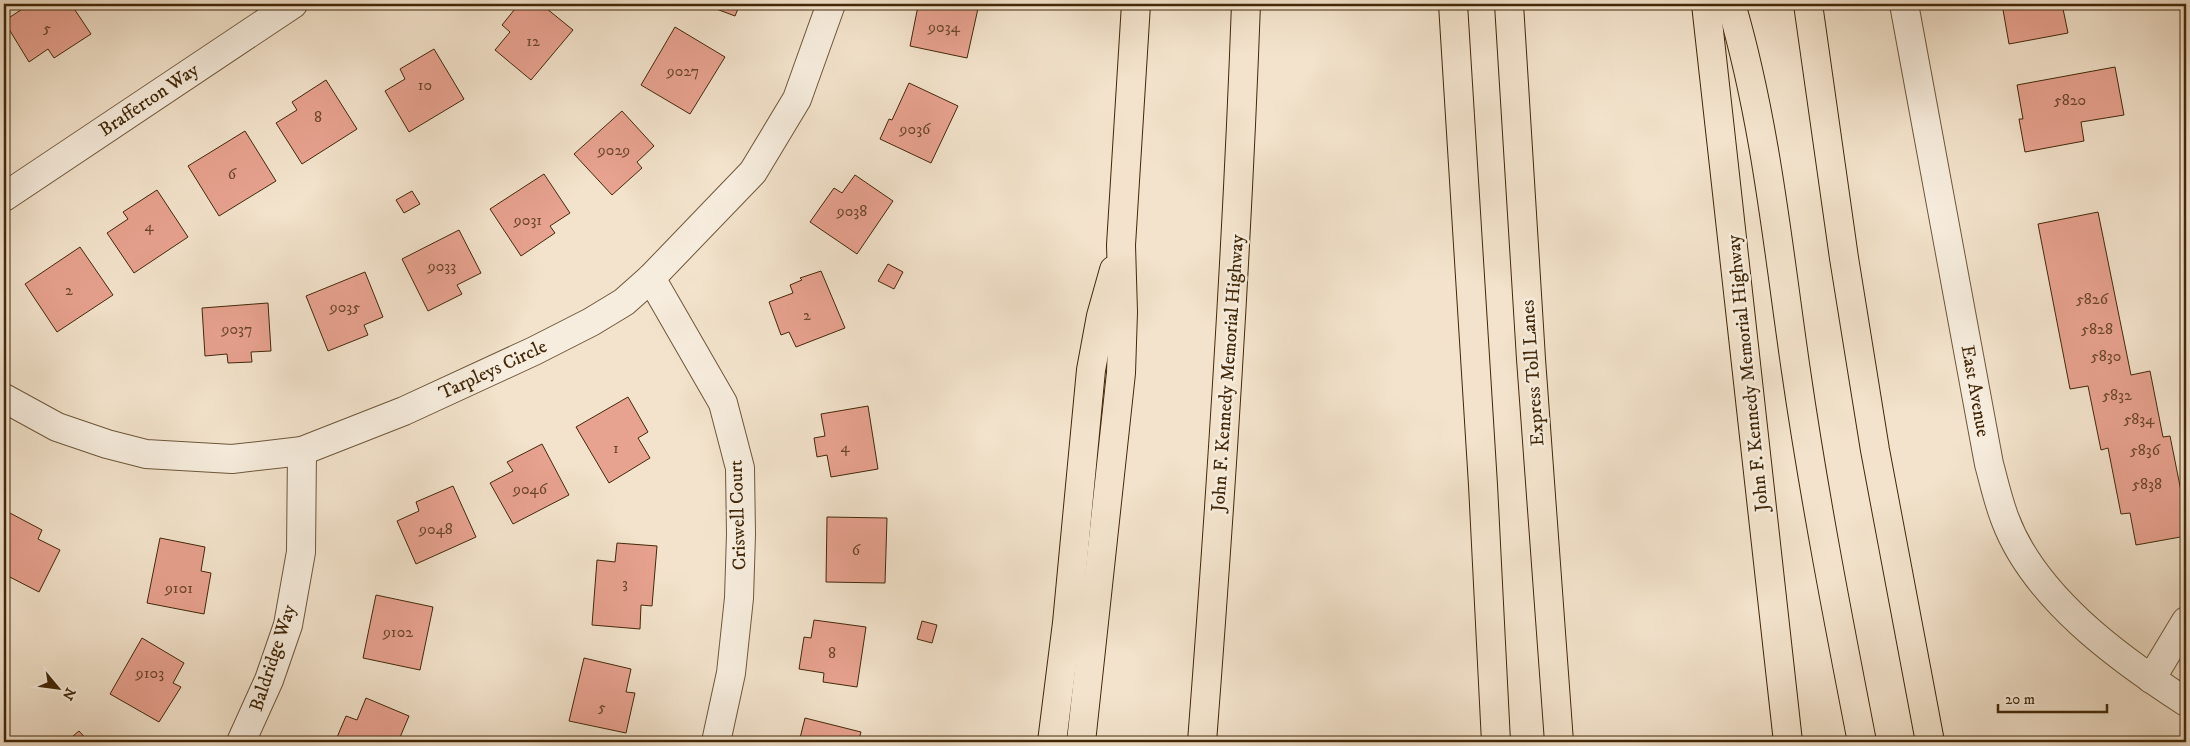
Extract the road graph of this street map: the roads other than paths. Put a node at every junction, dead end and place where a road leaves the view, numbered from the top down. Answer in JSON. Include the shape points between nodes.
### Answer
{"nodes":[{"id":1,"x":293,"y":4,"type":"edge"},
{"id":2,"x":831,"y":4,"type":"edge"},
{"id":3,"x":1136,"y":4,"type":"edge"},
{"id":4,"x":1246,"y":4,"type":"edge"},
{"id":5,"x":1453,"y":4,"type":"edge"},
{"id":6,"x":1509,"y":4,"type":"edge"},
{"id":7,"x":1706,"y":4,"type":"edge"},
{"id":8,"x":1731,"y":4,"type":"edge"},
{"id":9,"x":1808,"y":4,"type":"edge"},
{"id":10,"x":1904,"y":4,"type":"edge"},
{"id":11,"x":4,"y":197,"type":"edge"},
{"id":12,"x":1121,"y":245,"type":"junction"},
{"id":13,"x":651,"y":278,"type":"junction"},
{"id":14,"x":4,"y":398,"type":"edge"},
{"id":15,"x":302,"y":451,"type":"junction"},
{"id":16,"x":2186,"y":621,"type":"edge"},
{"id":17,"x":2151,"y":679,"type":"junction"},
{"id":18,"x":2186,"y":702,"type":"edge"},
{"id":19,"x":241,"y":742,"type":"edge"},
{"id":20,"x":716,"y":742,"type":"edge"},
{"id":21,"x":1052,"y":742,"type":"edge"},
{"id":22,"x":1081,"y":742,"type":"edge"},
{"id":23,"x":1202,"y":742,"type":"edge"},
{"id":24,"x":1496,"y":742,"type":"edge"},
{"id":25,"x":1559,"y":742,"type":"edge"},
{"id":26,"x":1788,"y":742,"type":"edge"},
{"id":27,"x":1862,"y":742,"type":"edge"},
{"id":28,"x":1930,"y":742,"type":"edge"}],
"edges":[{"from":1,"to":11,"type":"street","name":"Brafferton Way"},
{"from":2,"to":13,"type":"street","name":"Tarpleys Circle","via":[[797,99],[753,172]]},
{"from":3,"to":12,"type":"highway"},
{"from":4,"to":23,"type":"highway","name":"John F. Kennedy Memorial Highway","via":[[1226,423]]},
{"from":5,"to":24,"type":"highway"},
{"from":6,"to":25,"type":"highway","name":"Express Toll Lanes"},
{"from":7,"to":26,"type":"highway","name":"John F. Kennedy Memorial Highway"},
{"from":8,"to":27,"type":"highway","via":[[1762,143],[1808,452]]},
{"from":9,"to":28,"type":"highway","via":[[1875,450]]},
{"from":10,"to":17,"type":"street","name":"East Avenue","via":[[1989,464],[2005,520],[2026,560],[2076,618],[2114,653]]},
{"from":12,"to":21,"type":"highway","via":[[1101,316],[1091,370],[1067,623]]},
{"from":12,"to":22,"type":"highway","via":[[1123,312],[1120,373]]},
{"from":13,"to":15,"type":"street","name":"Tarpleys Circle","via":[[624,302],[534,351],[404,411]]},
{"from":13,"to":20,"type":"street","name":"Criswell Court","via":[[723,403],[740,468],[742,534],[739,598],[731,673]]},
{"from":14,"to":15,"type":"street","name":"Tarpleys Circle","via":[[57,427],[146,454],[232,459]]},
{"from":15,"to":19,"type":"street","name":"Baldridge Way","via":[[301,552],[288,625],[269,680]]},
{"from":16,"to":17,"type":"street"},
{"from":17,"to":18,"type":"street","name":"East Avenue"}]}
